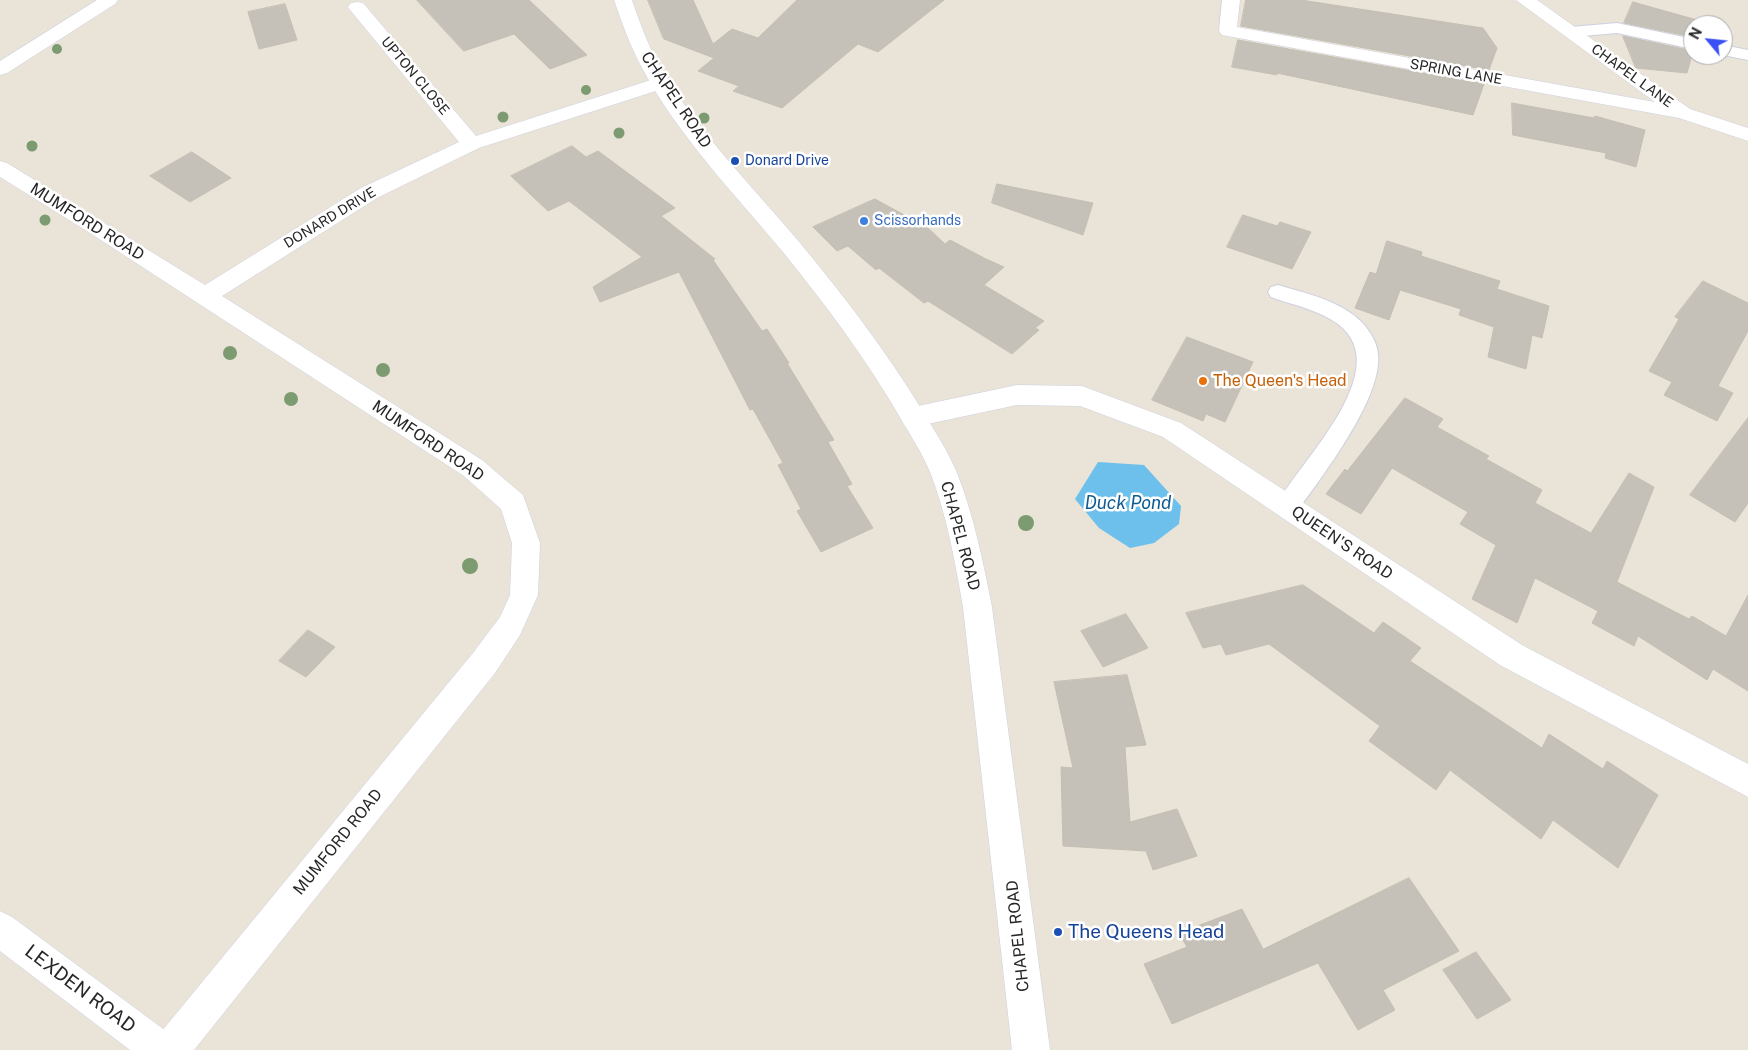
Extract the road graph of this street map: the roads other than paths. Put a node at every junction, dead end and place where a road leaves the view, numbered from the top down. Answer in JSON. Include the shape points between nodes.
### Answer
{"nodes":[{"id":1,"x":109,"y":0,"type":"edge"},
{"id":2,"x":623,"y":0,"type":"edge"},
{"id":3,"x":1231,"y":0,"type":"edge"},
{"id":4,"x":1525,"y":0,"type":"edge"},
{"id":5,"x":357,"y":8,"type":"dead end"},
{"id":6,"x":1571,"y":32,"type":"junction"},
{"id":7,"x":1683,"y":42,"type":"edge"},
{"id":8,"x":1733,"y":52,"type":"edge"},
{"id":9,"x":1748,"y":54,"type":"edge"},
{"id":10,"x":0,"y":69,"type":"edge"},
{"id":11,"x":660,"y":83,"type":"junction"},
{"id":12,"x":1683,"y":113,"type":"junction"},
{"id":13,"x":1748,"y":135,"type":"edge"},
{"id":14,"x":472,"y":144,"type":"junction"},
{"id":15,"x":0,"y":168,"type":"edge"},
{"id":16,"x":1278,"y":292,"type":"dead end"},
{"id":17,"x":204,"y":297,"type":"junction"},
{"id":18,"x":913,"y":417,"type":"junction"},
{"id":19,"x":1287,"y":507,"type":"junction"},
{"id":20,"x":1748,"y":781,"type":"edge"},
{"id":21,"x":0,"y":929,"type":"edge"},
{"id":22,"x":161,"y":1050,"type":"edge"},
{"id":23,"x":170,"y":1050,"type":"edge"},
{"id":24,"x":1031,"y":1050,"type":"edge"}],
"edges":[{"from":1,"to":10,"type":"street"},
{"from":2,"to":11,"type":"street","name":"CHAPEL ROAD","via":[[637,42]]},
{"from":3,"to":12,"type":"street","name":"SPRING LANE","via":[[1228,31]]},
{"from":4,"to":6,"type":"street","name":"CHAPEL LANE"},
{"from":5,"to":14,"type":"street","name":"UPTON CLOSE"},
{"from":6,"to":7,"type":"lane","via":[[1617,28]]},
{"from":6,"to":12,"type":"street","name":"CHAPEL LANE"},
{"from":8,"to":9,"type":"lane"},
{"from":11,"to":14,"type":"street","name":"DONARD DRIVE"},
{"from":11,"to":18,"type":"street","name":"CHAPEL ROAD","via":[[720,163],[859,333]]},
{"from":12,"to":13,"type":"street","name":"CHAPEL LANE"},
{"from":14,"to":17,"type":"street","name":"DONARD DRIVE","via":[[369,193]]},
{"from":15,"to":17,"type":"street","name":"MUMFORD ROAD"},
{"from":16,"to":19,"type":"lane","via":[[1338,314],[1363,340],[1368,355],[1367,372],[1348,415]]},
{"from":17,"to":23,"type":"street","name":"MUMFORD ROAD","via":[[473,468],[513,503],[526,543],[524,594],[510,626],[484,663]]},
{"from":18,"to":19,"type":"street","name":"QUEEN'S ROAD","via":[[1017,395],[1082,396],[1172,430]]},
{"from":18,"to":24,"type":"street","name":"CHAPEL ROAD","via":[[946,478],[973,577]]},
{"from":19,"to":20,"type":"street","name":"QUEEN'S ROAD","via":[[1511,655]]},
{"from":21,"to":22,"type":"street","name":"LEXDEN ROAD"}]}
